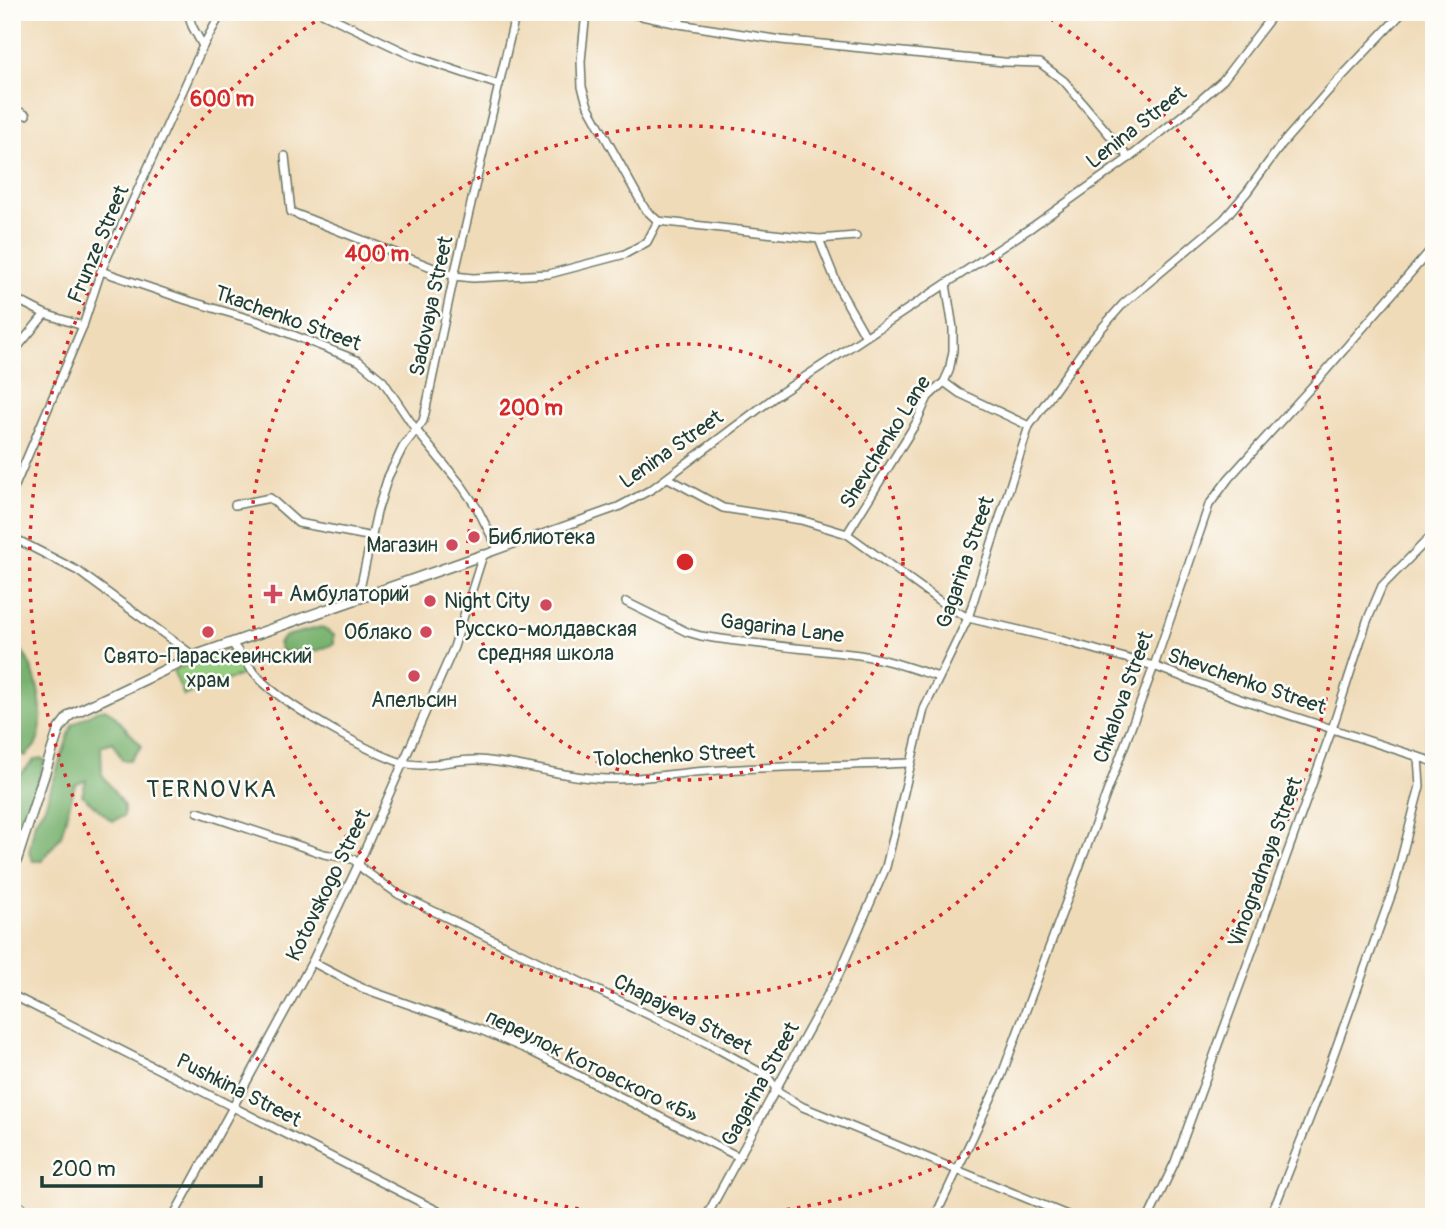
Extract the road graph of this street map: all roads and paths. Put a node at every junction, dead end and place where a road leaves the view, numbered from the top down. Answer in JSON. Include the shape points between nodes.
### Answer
{"nodes":[{"id":1,"x":188,"y":12,"type":"edge"},
{"id":2,"x":222,"y":12,"type":"edge"},
{"id":3,"x":320,"y":12,"type":"edge"},
{"id":4,"x":516,"y":12,"type":"edge"},
{"id":5,"x":586,"y":12,"type":"edge"},
{"id":6,"x":623,"y":12,"type":"edge"},
{"id":7,"x":682,"y":12,"type":"edge"},
{"id":8,"x":1275,"y":12,"type":"edge"},
{"id":9,"x":1403,"y":12,"type":"edge"},
{"id":10,"x":679,"y":24,"type":"junction"},
{"id":11,"x":203,"y":46,"type":"junction"},
{"id":12,"x":499,"y":85,"type":"junction"},
{"id":13,"x":12,"y":108,"type":"edge"},
{"id":14,"x":26,"y":115,"type":"dead end"},
{"id":15,"x":285,"y":156,"type":"dead end"},
{"id":16,"x":1129,"y":158,"type":"junction"},
{"id":17,"x":658,"y":221,"type":"junction"},
{"id":18,"x":856,"y":236,"type":"dead end"},
{"id":19,"x":818,"y":239,"type":"junction"},
{"id":20,"x":1434,"y":246,"type":"edge"},
{"id":21,"x":102,"y":271,"type":"junction"},
{"id":22,"x":454,"y":276,"type":"junction"},
{"id":23,"x":946,"y":284,"type":"junction"},
{"id":24,"x":12,"y":296,"type":"edge"},
{"id":25,"x":45,"y":314,"type":"junction"},
{"id":26,"x":83,"y":326,"type":"junction"},
{"id":27,"x":865,"y":335,"type":"junction"},
{"id":28,"x":12,"y":354,"type":"edge"},
{"id":29,"x":944,"y":382,"type":"junction"},
{"id":30,"x":1029,"y":426,"type":"junction"},
{"id":31,"x":416,"y":430,"type":"junction"},
{"id":32,"x":668,"y":478,"type":"junction"},
{"id":33,"x":12,"y":493,"type":"edge"},
{"id":34,"x":235,"y":505,"type":"dead end"},
{"id":35,"x":1434,"y":533,"type":"edge"},
{"id":36,"x":847,"y":534,"type":"junction"},
{"id":37,"x":12,"y":537,"type":"edge"},
{"id":38,"x":373,"y":537,"type":"junction"},
{"id":39,"x":498,"y":549,"type":"junction"},
{"id":40,"x":484,"y":555,"type":"junction"},
{"id":41,"x":358,"y":598,"type":"junction"},
{"id":42,"x":626,"y":602,"type":"dead end"},
{"id":43,"x":968,"y":618,"type":"junction"},
{"id":44,"x":232,"y":643,"type":"junction"},
{"id":45,"x":194,"y":656,"type":"junction"},
{"id":46,"x":1154,"y":666,"type":"junction"},
{"id":47,"x":939,"y":677,"type":"junction"},
{"id":48,"x":1332,"y":729,"type":"junction"},
{"id":49,"x":1418,"y":757,"type":"junction"},
{"id":50,"x":1434,"y":762,"type":"edge"},
{"id":51,"x":404,"y":763,"type":"junction"},
{"id":52,"x":909,"y":764,"type":"junction"},
{"id":53,"x":198,"y":812,"type":"dead end"},
{"id":54,"x":359,"y":863,"type":"junction"},
{"id":55,"x":12,"y":874,"type":"edge"},
{"id":56,"x":312,"y":962,"type":"junction"},
{"id":57,"x":12,"y":995,"type":"edge"},
{"id":58,"x":776,"y":1089,"type":"junction"},
{"id":59,"x":234,"y":1107,"type":"junction"},
{"id":60,"x":739,"y":1157,"type":"junction"},
{"id":61,"x":957,"y":1171,"type":"junction"},
{"id":62,"x":12,"y":1201,"type":"edge"},
{"id":63,"x":36,"y":1217,"type":"edge"},
{"id":64,"x":173,"y":1217,"type":"edge"},
{"id":65,"x":450,"y":1217,"type":"edge"},
{"id":66,"x":706,"y":1217,"type":"edge"},
{"id":67,"x":934,"y":1217,"type":"edge"},
{"id":68,"x":1072,"y":1217,"type":"edge"},
{"id":69,"x":1149,"y":1217,"type":"edge"},
{"id":70,"x":1268,"y":1217,"type":"edge"}],
"edges":[{"from":1,"to":11,"type":"street"},
{"from":2,"to":11,"type":"street","name":"Frunze Street"},
{"from":3,"to":12,"type":"street","via":[[413,56]]},
{"from":4,"to":12,"type":"street","name":"Sadovaya Street"},
{"from":5,"to":17,"type":"street","via":[[581,61],[588,106],[645,209]]},
{"from":6,"to":10,"type":"street"},
{"from":7,"to":10,"type":"street"},
{"from":8,"to":16,"type":"street","name":"Lenina Street","via":[[1223,80]]},
{"from":9,"to":30,"type":"street","name":"Gagarina Street","via":[[1329,89],[1223,219],[1123,304]]},
{"from":10,"to":16,"type":"street","via":[[781,40],[1040,63],[1065,80]]},
{"from":11,"to":21,"type":"street","name":"Frunze Street"},
{"from":12,"to":22,"type":"street","name":"Sadovaya Street"},
{"from":13,"to":14,"type":"street"},
{"from":15,"to":22,"type":"street","via":[[291,212]]},
{"from":16,"to":23,"type":"street","name":"Lenina Street"},
{"from":17,"to":19,"type":"street"},
{"from":17,"to":22,"type":"street","via":[[647,242],[625,254],[549,274]]},
{"from":18,"to":19,"type":"street"},
{"from":19,"to":27,"type":"street"},
{"from":20,"to":46,"type":"street","name":"Chkalova Street","via":[[1209,505]]},
{"from":21,"to":26,"type":"street","name":"Frunze Street"},
{"from":21,"to":31,"type":"street","name":"Tkachenko Street","via":[[257,321],[359,361],[383,382]]},
{"from":22,"to":31,"type":"street","name":"Sadovaya Street","via":[[425,413]]},
{"from":23,"to":27,"type":"street","name":"Lenina Street"},
{"from":23,"to":29,"type":"street","name":"Shevchenko Lane","via":[[953,351]]},
{"from":24,"to":25,"type":"street"},
{"from":25,"to":26,"type":"street"},
{"from":25,"to":28,"type":"street"},
{"from":26,"to":33,"type":"street","name":"Frunze Street"},
{"from":27,"to":32,"type":"street","name":"Lenina Street"},
{"from":29,"to":30,"type":"street"},
{"from":29,"to":36,"type":"street","name":"Shevchenko Lane","via":[[928,397]]},
{"from":30,"to":43,"type":"street","name":"Gagarina Street"},
{"from":31,"to":38,"type":"street","name":"Sadovaya Street","via":[[388,477]]},
{"from":31,"to":39,"type":"street","name":"Tkachenko Street","via":[[463,486]]},
{"from":32,"to":36,"type":"street","name":"Shevchenko Street","via":[[723,508],[801,520]]},
{"from":32,"to":39,"type":"street","name":"Lenina Street","via":[[618,507]]},
{"from":34,"to":38,"type":"street","via":[[270,498],[298,523]]},
{"from":35,"to":48,"type":"street","name":"Vinogradnaya Street","via":[[1382,586]]},
{"from":36,"to":43,"type":"street","name":"Shevchenko Street"},
{"from":37,"to":45,"type":"street","via":[[78,571]]},
{"from":38,"to":41,"type":"street","name":"Sadovaya Street"},
{"from":39,"to":40,"type":"street","name":"Lenina Street"},
{"from":40,"to":41,"type":"street","name":"Lenina Street"},
{"from":40,"to":51,"type":"street","name":"Kotovskogo Street","via":[[454,647]]},
{"from":41,"to":44,"type":"street","name":"Lenina Street"},
{"from":42,"to":47,"type":"street","name":"Gagarina Lane","via":[[701,636],[851,654]]},
{"from":43,"to":46,"type":"street","name":"Shevchenko Street"},
{"from":43,"to":47,"type":"street","name":"Gagarina Street"},
{"from":44,"to":45,"type":"street","name":"Lenina Street"},
{"from":44,"to":51,"type":"street","name":"Tolochenko Street","via":[[283,699]]},
{"from":45,"to":55,"type":"street","name":"Lenina Street","via":[[93,702],[62,723]]},
{"from":46,"to":48,"type":"street","name":"Shevchenko Street"},
{"from":46,"to":61,"type":"street","name":"Chkalova Street","via":[[1001,1077]]},
{"from":47,"to":52,"type":"street","name":"Gagarina Street","via":[[924,709]]},
{"from":48,"to":49,"type":"street","name":"Shevchenko Street"},
{"from":48,"to":69,"type":"street","name":"Vinogradnaya Street","via":[[1187,1128]]},
{"from":49,"to":50,"type":"street","name":"Shevchenko Street"},
{"from":49,"to":70,"type":"street","via":[[1420,786],[1393,890],[1323,1084]]},
{"from":51,"to":52,"type":"street","name":"Tolochenko Street","via":[[504,762],[564,776],[607,779]]},
{"from":51,"to":54,"type":"street","name":"Kotovskogo Street"},
{"from":52,"to":58,"type":"street","name":"Gagarina Street","via":[[886,867],[839,974]]},
{"from":53,"to":54,"type":"street"},
{"from":54,"to":56,"type":"street","name":"Kotovskogo Street"},
{"from":54,"to":58,"type":"street","name":"Chapayeva Street","via":[[398,894],[707,1043],[767,1076]]},
{"from":56,"to":59,"type":"street","name":"Kotovskogo Street"},
{"from":56,"to":60,"type":"street","name":"переулок Котовского «Б»","via":[[362,988],[528,1050]]},
{"from":57,"to":59,"type":"street","name":"Pushkina Street"},
{"from":58,"to":60,"type":"street","name":"Gagarina Street"},
{"from":58,"to":61,"type":"street","name":"Chapayeva Street","via":[[803,1107]]},
{"from":59,"to":64,"type":"street","name":"Kotovskogo Street"},
{"from":59,"to":65,"type":"street","name":"Pushkina Street"},
{"from":60,"to":66,"type":"street","name":"Gagarina Street"},
{"from":61,"to":67,"type":"street","name":"Chkalova Street"},
{"from":61,"to":68,"type":"street","name":"Chapayeva Street"},
{"from":62,"to":63,"type":"street"}]}
